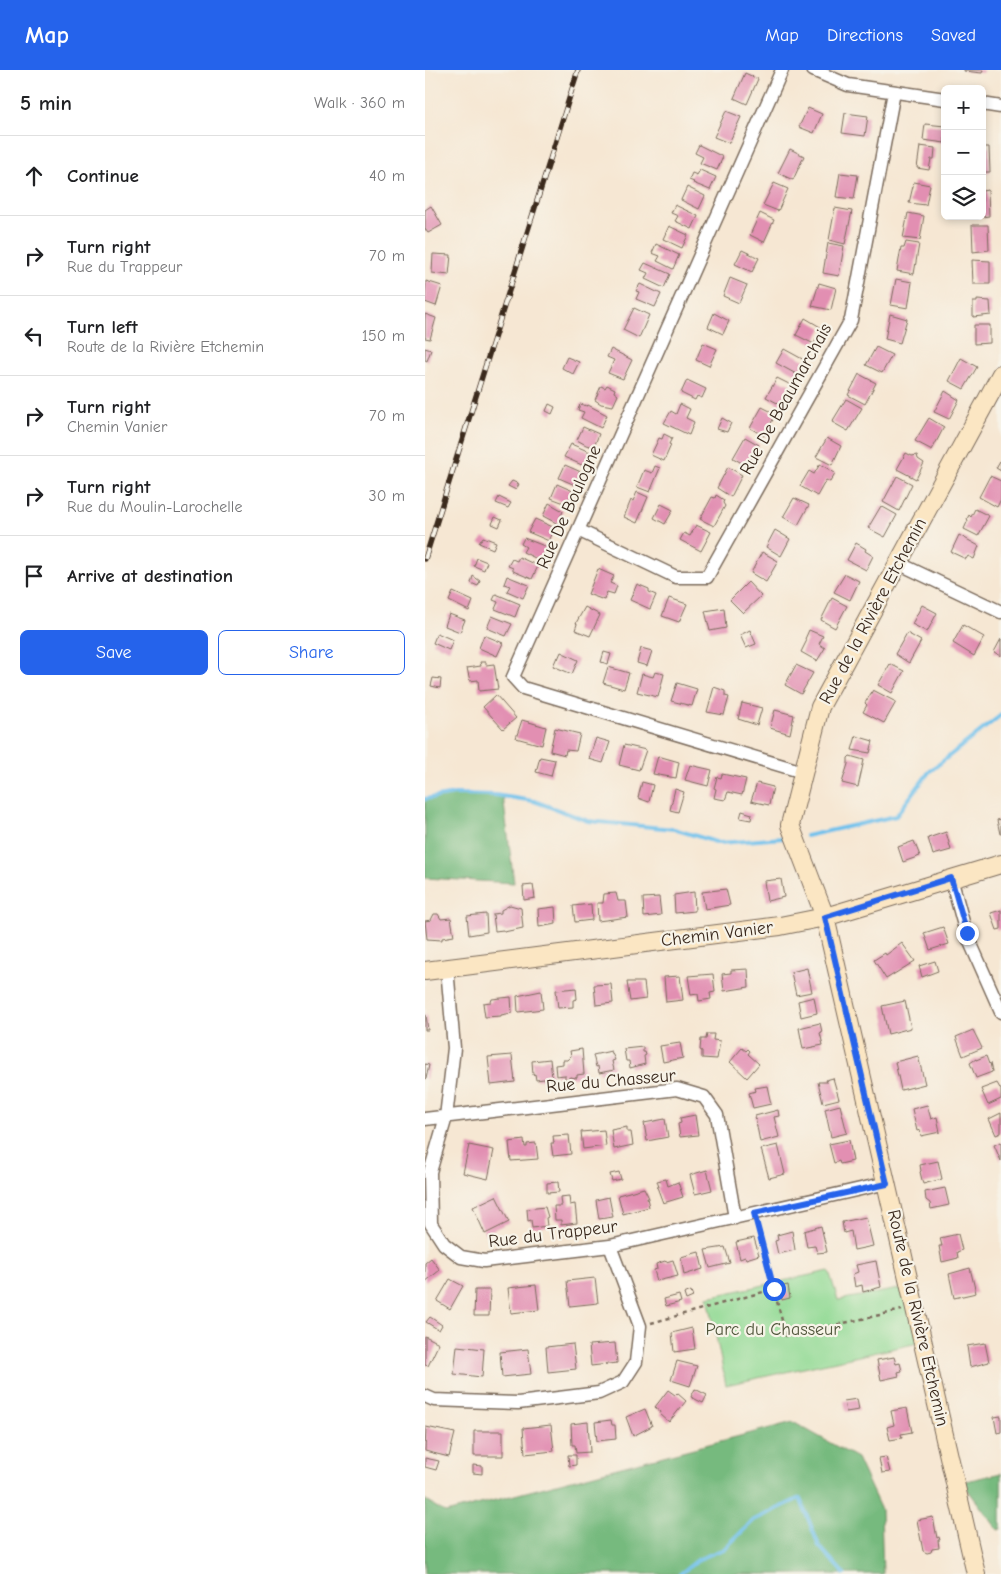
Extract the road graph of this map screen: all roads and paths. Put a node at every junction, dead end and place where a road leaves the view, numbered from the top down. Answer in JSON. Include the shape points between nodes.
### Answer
{"nodes":[{"id":1,"x":782,"y":70,"type":"edge"},
{"id":2,"x":813,"y":70,"type":"edge"},
{"id":3,"x":894,"y":92,"type":"junction"},
{"id":4,"x":941,"y":98,"type":"edge"},
{"id":5,"x":986,"y":105,"type":"edge"},
{"id":6,"x":1001,"y":107,"type":"edge"},
{"id":7,"x":1001,"y":374,"type":"edge"},
{"id":8,"x":578,"y":530,"type":"junction"},
{"id":9,"x":898,"y":563,"type":"junction"},
{"id":10,"x":1001,"y":612,"type":"edge"},
{"id":11,"x":803,"y":772,"type":"junction"},
{"id":12,"x":1001,"y":864,"type":"edge"},
{"id":13,"x":951,"y":878,"type":"junction"},
{"id":14,"x":825,"y":917,"type":"junction"},
{"id":15,"x":447,"y":968,"type":"junction"},
{"id":16,"x":425,"y":971,"type":"edge"},
{"id":17,"x":1000,"y":1005,"type":"edge"},
{"id":18,"x":446,"y":1117,"type":"junction"},
{"id":19,"x":425,"y":1119,"type":"edge"},
{"id":20,"x":887,"y":1184,"type":"junction"},
{"id":21,"x":754,"y":1213,"type":"junction"},
{"id":22,"x":735,"y":1218,"type":"junction"},
{"id":23,"x":610,"y":1246,"type":"junction"},
{"id":24,"x":774,"y":1289,"type":"junction"},
{"id":25,"x":915,"y":1307,"type":"junction"},
{"id":26,"x":640,"y":1326,"type":"junction"},
{"id":27,"x":425,"y":1396,"type":"edge"},
{"id":28,"x":976,"y":1574,"type":"edge"}],
"edges":[{"from":1,"to":8,"type":"street","name":"Rue De Boulogne"},
{"from":2,"to":3,"type":"street","via":[[848,85]]},
{"from":3,"to":4,"type":"street"},
{"from":3,"to":8,"type":"street","name":"Rue De Beaumarchais","via":[[851,320],[707,577],[676,577]]},
{"from":5,"to":6,"type":"street"},
{"from":7,"to":9,"type":"street","name":"Rue de la Rivière Etchemin"},
{"from":8,"to":11,"type":"street","name":"Rue De Boulogne","via":[[513,677],[523,688]]},
{"from":9,"to":10,"type":"street"},
{"from":9,"to":11,"type":"street","name":"Rue de la Rivière Etchemin","via":[[820,707]]},
{"from":11,"to":14,"type":"street","name":"Rue de la Rivière Etchemin","via":[[790,825]]},
{"from":12,"to":13,"type":"street","name":"Chemin Vanier"},
{"from":13,"to":14,"type":"street","name":"Chemin Vanier"},
{"from":13,"to":17,"type":"street","via":[[967,933]]},
{"from":14,"to":15,"type":"street","name":"Chemin Vanier","via":[[781,926]]},
{"from":14,"to":20,"type":"street","name":"Route de la Rivière Etchemin"},
{"from":15,"to":16,"type":"street","name":"Chemin Vanier"},
{"from":15,"to":18,"type":"street","name":"Rue du Trappeur","via":[[454,1048]]},
{"from":18,"to":19,"type":"street","name":"Rue du Chasseur"},
{"from":18,"to":22,"type":"street","name":"Rue du Chasseur","via":[[677,1089],[704,1097],[717,1115]]},
{"from":18,"to":23,"type":"street","name":"Rue du Trappeur","via":[[429,1172],[431,1224],[444,1244],[461,1257],[484,1261]]},
{"from":20,"to":21,"type":"street","name":"Rue du Trappeur"},
{"from":20,"to":25,"type":"street","name":"Route de la Rivière Etchemin"},
{"from":21,"to":22,"type":"street","name":"Rue du Trappeur"},
{"from":21,"to":24,"type":"path"},
{"from":22,"to":23,"type":"street","name":"Rue du Trappeur"},
{"from":23,"to":26,"type":"street"},
{"from":24,"to":25,"type":"path","via":[[786,1336]]},
{"from":24,"to":26,"type":"path"},
{"from":25,"to":28,"type":"street","name":"Route de la Rivière Etchemin"},
{"from":26,"to":27,"type":"street","via":[[636,1362],[623,1382],[599,1393],[518,1403],[434,1400]]}]}
